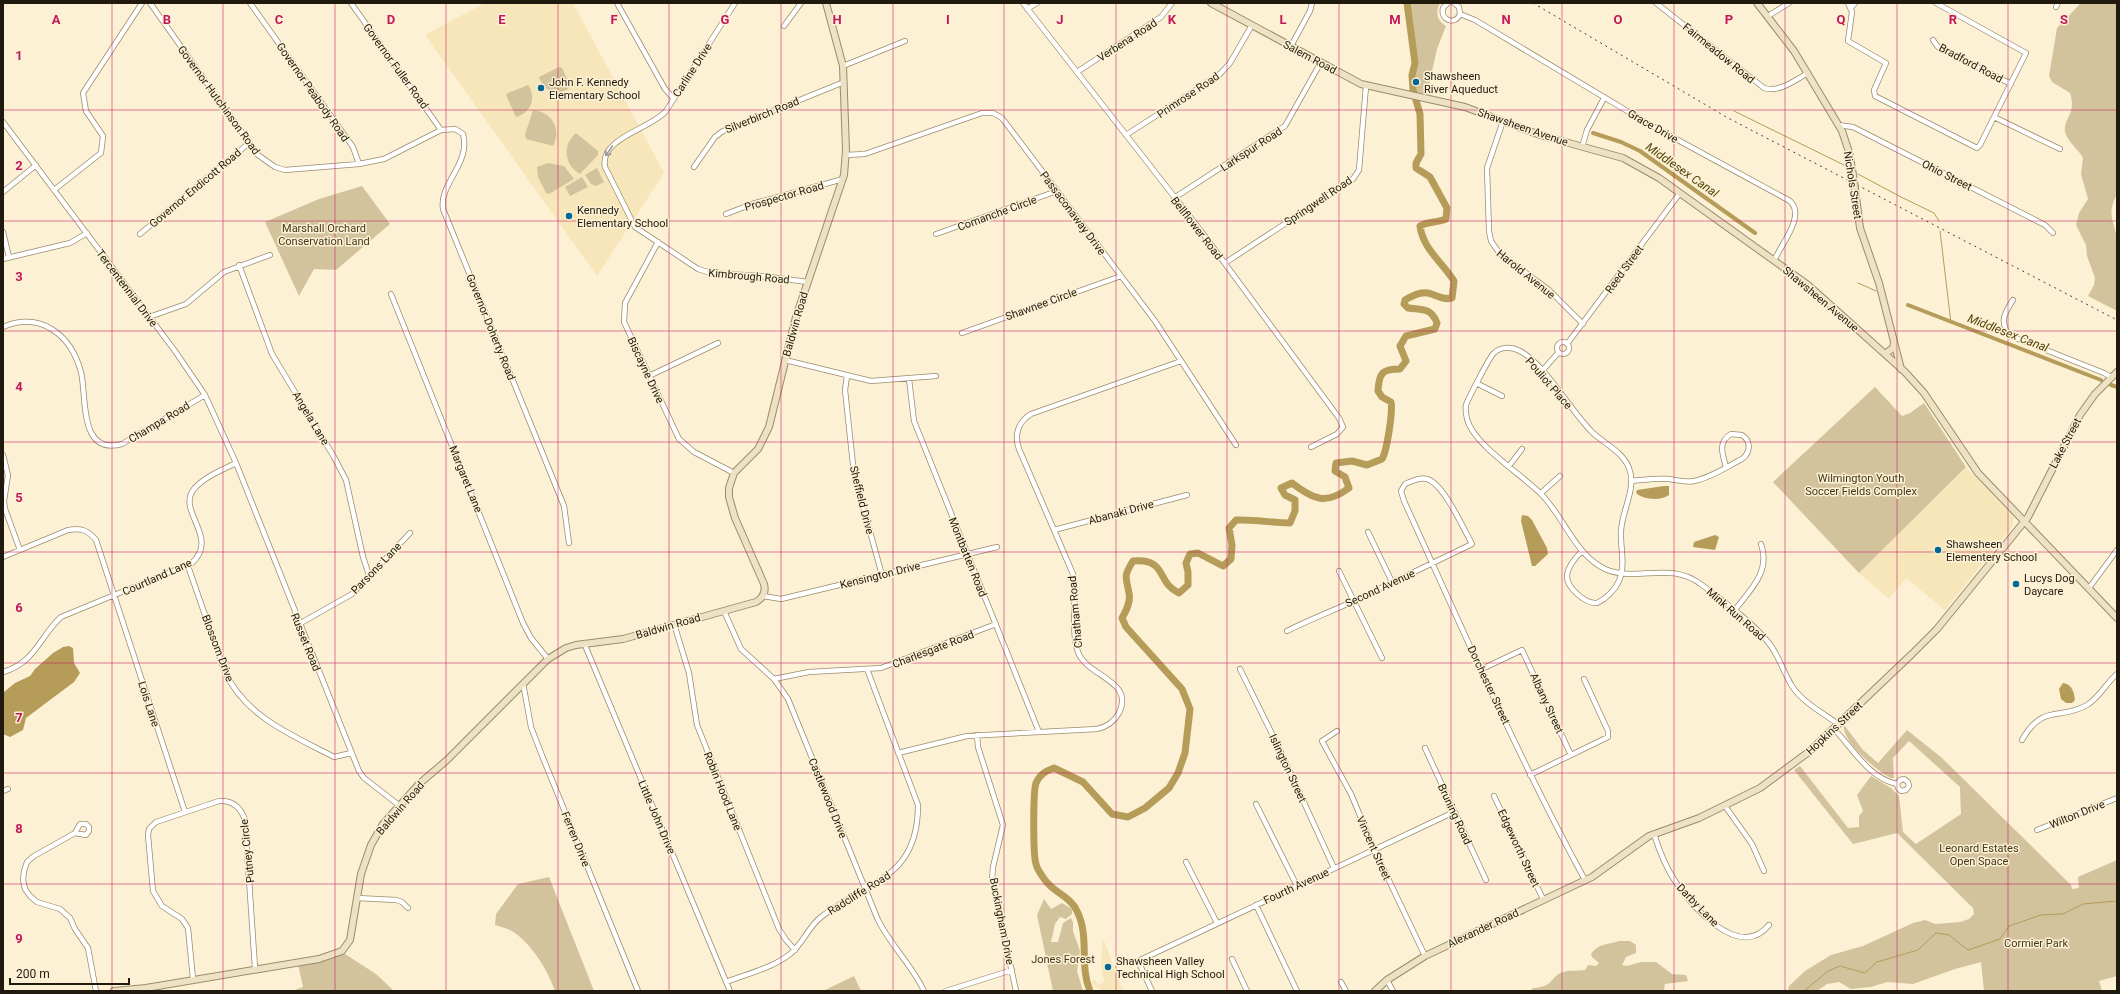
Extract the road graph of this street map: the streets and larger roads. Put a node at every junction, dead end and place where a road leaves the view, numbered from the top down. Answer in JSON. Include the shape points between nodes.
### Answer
{"nodes":[{"id":1,"x":142,"y":3,"type":"edge"},
{"id":2,"x":150,"y":3,"type":"edge"},
{"id":3,"x":250,"y":3,"type":"edge"},
{"id":4,"x":351,"y":3,"type":"edge"},
{"id":5,"x":617,"y":3,"type":"edge"},
{"id":6,"x":735,"y":3,"type":"edge"},
{"id":7,"x":801,"y":3,"type":"edge"},
{"id":8,"x":826,"y":3,"type":"edge"},
{"id":9,"x":1023,"y":3,"type":"edge"},
{"id":10,"x":1036,"y":3,"type":"edge"},
{"id":11,"x":1172,"y":3,"type":"edge"},
{"id":12,"x":1211,"y":3,"type":"edge"},
{"id":13,"x":1312,"y":3,"type":"edge"},
{"id":14,"x":1448,"y":3,"type":"edge"},
{"id":15,"x":1454,"y":3,"type":"edge"},
{"id":16,"x":1656,"y":3,"type":"edge"},
{"id":17,"x":1757,"y":3,"type":"edge"},
{"id":18,"x":1789,"y":3,"type":"edge"},
{"id":19,"x":1848,"y":3,"type":"edge"},
{"id":20,"x":1855,"y":3,"type":"edge"},
{"id":21,"x":1936,"y":3,"type":"edge"},
{"id":22,"x":1851,"y":8,"type":"junction"},
{"id":23,"x":1027,"y":9,"type":"junction"},
{"id":24,"x":1460,"y":14,"type":"junction"},
{"id":25,"x":1768,"y":16,"type":"junction"},
{"id":26,"x":1252,"y":25,"type":"junction"},
{"id":27,"x":784,"y":26,"type":"dead end"},
{"id":28,"x":1933,"y":40,"type":"dead end"},
{"id":29,"x":905,"y":41,"type":"dead end"},
{"id":30,"x":1291,"y":46,"type":"junction"},
{"id":31,"x":1321,"y":62,"type":"junction"},
{"id":32,"x":843,"y":66,"type":"junction"},
{"id":33,"x":1077,"y":72,"type":"junction"},
{"id":34,"x":1808,"y":73,"type":"junction"},
{"id":35,"x":844,"y":82,"type":"junction"},
{"id":36,"x":2011,"y":84,"type":"junction"},
{"id":37,"x":1366,"y":86,"type":"junction"},
{"id":38,"x":1415,"y":96,"type":"joint"},
{"id":39,"x":1604,"y":98,"type":"junction"},
{"id":40,"x":674,"y":99,"type":"junction"},
{"id":41,"x":1994,"y":117,"type":"junction"},
{"id":42,"x":1503,"y":121,"type":"junction"},
{"id":43,"x":3,"y":122,"type":"edge"},
{"id":44,"x":1838,"y":124,"type":"junction"},
{"id":45,"x":640,"y":129,"type":"joint"},
{"id":46,"x":441,"y":130,"type":"junction"},
{"id":47,"x":1126,"y":135,"type":"junction"},
{"id":48,"x":249,"y":143,"type":"junction"},
{"id":49,"x":1582,"y":147,"type":"junction"},
{"id":50,"x":2060,"y":149,"type":"dead end"},
{"id":51,"x":846,"y":155,"type":"junction"},
{"id":52,"x":359,"y":164,"type":"junction"},
{"id":53,"x":36,"y":165,"type":"junction"},
{"id":54,"x":694,"y":167,"type":"dead end"},
{"id":55,"x":843,"y":179,"type":"junction"},
{"id":56,"x":54,"y":190,"type":"junction"},
{"id":57,"x":1057,"y":191,"type":"junction"},
{"id":58,"x":3,"y":192,"type":"edge"},
{"id":59,"x":1680,"y":193,"type":"junction"},
{"id":60,"x":1174,"y":198,"type":"junction"},
{"id":61,"x":726,"y":214,"type":"dead end"},
{"id":62,"x":3,"y":232,"type":"edge"},
{"id":63,"x":87,"y":233,"type":"junction"},
{"id":64,"x":140,"y":234,"type":"dead end"},
{"id":65,"x":936,"y":234,"type":"dead end"},
{"id":66,"x":2053,"y":234,"type":"dead end"},
{"id":67,"x":658,"y":242,"type":"junction"},
{"id":68,"x":270,"y":255,"type":"dead end"},
{"id":69,"x":9,"y":257,"type":"junction"},
{"id":70,"x":3,"y":258,"type":"edge"},
{"id":71,"x":1774,"y":261,"type":"junction"},
{"id":72,"x":1225,"y":264,"type":"junction"},
{"id":73,"x":239,"y":265,"type":"junction"},
{"id":74,"x":1121,"y":276,"type":"junction"},
{"id":75,"x":808,"y":282,"type":"junction"},
{"id":76,"x":391,"y":294,"type":"dead end"},
{"id":77,"x":2013,"y":300,"type":"dead end"},
{"id":78,"x":149,"y":317,"type":"junction"},
{"id":79,"x":1583,"y":324,"type":"junction"},
{"id":80,"x":3,"y":327,"type":"edge"},
{"id":81,"x":962,"y":333,"type":"dead end"},
{"id":82,"x":1894,"y":340,"type":"junction"},
{"id":83,"x":718,"y":343,"type":"dead end"},
{"id":84,"x":1567,"y":344,"type":"junction"},
{"id":85,"x":1558,"y":353,"type":"junction"},
{"id":86,"x":1885,"y":354,"type":"junction"},
{"id":87,"x":785,"y":360,"type":"junction"},
{"id":88,"x":1181,"y":361,"type":"junction"},
{"id":89,"x":1901,"y":369,"type":"junction"},
{"id":90,"x":1542,"y":371,"type":"junction"},
{"id":91,"x":2117,"y":372,"type":"edge"},
{"id":92,"x":649,"y":376,"type":"junction"},
{"id":93,"x":847,"y":376,"type":"junction"},
{"id":94,"x":936,"y":376,"type":"dead end"},
{"id":95,"x":2111,"y":377,"type":"junction"},
{"id":96,"x":908,"y":379,"type":"junction"},
{"id":97,"x":1478,"y":384,"type":"junction"},
{"id":98,"x":205,"y":395,"type":"junction"},
{"id":99,"x":1502,"y":396,"type":"dead end"},
{"id":100,"x":1236,"y":445,"type":"dead end"},
{"id":101,"x":1311,"y":447,"type":"dead end"},
{"id":102,"x":1522,"y":449,"type":"dead end"},
{"id":103,"x":3,"y":455,"type":"edge"},
{"id":104,"x":236,"y":463,"type":"junction"},
{"id":105,"x":1509,"y":466,"type":"junction"},
{"id":106,"x":1726,"y":467,"type":"junction"},
{"id":107,"x":734,"y":473,"type":"junction"},
{"id":108,"x":1560,"y":476,"type":"dead end"},
{"id":109,"x":1631,"y":481,"type":"junction"},
{"id":110,"x":1541,"y":493,"type":"junction"},
{"id":111,"x":1187,"y":495,"type":"dead end"},
{"id":112,"x":2024,"y":522,"type":"junction"},
{"id":113,"x":1054,"y":530,"type":"junction"},
{"id":114,"x":1368,"y":532,"type":"dead end"},
{"id":115,"x":410,"y":533,"type":"dead end"},
{"id":116,"x":569,"y":543,"type":"dead end"},
{"id":117,"x":1472,"y":544,"type":"joint"},
{"id":118,"x":1761,"y":544,"type":"dead end"},
{"id":119,"x":996,"y":547,"type":"dead end"},
{"id":120,"x":20,"y":550,"type":"junction"},
{"id":121,"x":2117,"y":550,"type":"edge"},
{"id":122,"x":1582,"y":551,"type":"junction"},
{"id":123,"x":967,"y":554,"type":"junction"},
{"id":124,"x":3,"y":557,"type":"edge"},
{"id":125,"x":1432,"y":563,"type":"junction"},
{"id":126,"x":188,"y":566,"type":"junction"},
{"id":127,"x":1339,"y":571,"type":"dead end"},
{"id":128,"x":1622,"y":573,"type":"junction"},
{"id":129,"x":882,"y":575,"type":"junction"},
{"id":130,"x":369,"y":576,"type":"junction"},
{"id":131,"x":1392,"y":582,"type":"junction"},
{"id":132,"x":2089,"y":588,"type":"junction"},
{"id":133,"x":113,"y":596,"type":"junction"},
{"id":134,"x":763,"y":596,"type":"junction"},
{"id":135,"x":1354,"y":600,"type":"junction"},
{"id":136,"x":724,"y":611,"type":"junction"},
{"id":137,"x":1734,"y":611,"type":"junction"},
{"id":138,"x":2117,"y":618,"type":"edge"},
{"id":139,"x":299,"y":624,"type":"junction"},
{"id":140,"x":674,"y":624,"type":"junction"},
{"id":141,"x":996,"y":624,"type":"junction"},
{"id":142,"x":1287,"y":631,"type":"dead end"},
{"id":143,"x":584,"y":643,"type":"junction"},
{"id":144,"x":1382,"y":658,"type":"dead end"},
{"id":145,"x":548,"y":659,"type":"junction"},
{"id":146,"x":867,"y":669,"type":"junction"},
{"id":147,"x":1240,"y":669,"type":"dead end"},
{"id":148,"x":1482,"y":669,"type":"junction"},
{"id":149,"x":3,"y":672,"type":"edge"},
{"id":150,"x":2117,"y":674,"type":"edge"},
{"id":151,"x":774,"y":679,"type":"junction"},
{"id":152,"x":1584,"y":679,"type":"dead end"},
{"id":153,"x":523,"y":683,"type":"junction"},
{"id":154,"x":1836,"y":726,"type":"junction"},
{"id":155,"x":1039,"y":732,"type":"junction"},
{"id":156,"x":1337,"y":732,"type":"dead end"},
{"id":157,"x":977,"y":735,"type":"junction"},
{"id":158,"x":2022,"y":740,"type":"dead end"},
{"id":159,"x":1425,"y":748,"type":"dead end"},
{"id":160,"x":351,"y":753,"type":"junction"},
{"id":161,"x":898,"y":753,"type":"junction"},
{"id":162,"x":1571,"y":755,"type":"junction"},
{"id":163,"x":1530,"y":775,"type":"junction"},
{"id":164,"x":1897,"y":784,"type":"dead end"},
{"id":165,"x":8,"y":789,"type":"dead end"},
{"id":166,"x":3,"y":791,"type":"edge"},
{"id":167,"x":1494,"y":796,"type":"dead end"},
{"id":168,"x":2117,"y":798,"type":"edge"},
{"id":169,"x":1256,"y":804,"type":"dead end"},
{"id":170,"x":400,"y":806,"type":"junction"},
{"id":171,"x":1725,"y":806,"type":"junction"},
{"id":172,"x":185,"y":812,"type":"junction"},
{"id":173,"x":1454,"y":812,"type":"junction"},
{"id":174,"x":2037,"y":830,"type":"dead end"},
{"id":175,"x":75,"y":833,"type":"dead end"},
{"id":176,"x":1654,"y":834,"type":"junction"},
{"id":177,"x":1374,"y":850,"type":"junction"},
{"id":178,"x":1186,"y":862,"type":"dead end"},
{"id":179,"x":1334,"y":868,"type":"junction"},
{"id":180,"x":1764,"y":871,"type":"dead end"},
{"id":181,"x":1597,"y":874,"type":"joint"},
{"id":182,"x":1486,"y":880,"type":"dead end"},
{"id":183,"x":1585,"y":880,"type":"junction"},
{"id":184,"x":1297,"y":886,"type":"junction"},
{"id":185,"x":865,"y":890,"type":"junction"},
{"id":186,"x":356,"y":898,"type":"junction"},
{"id":187,"x":1543,"y":899,"type":"junction"},
{"id":188,"x":1256,"y":905,"type":"junction"},
{"id":189,"x":408,"y":908,"type":"dead end"},
{"id":190,"x":1217,"y":923,"type":"junction"},
{"id":191,"x":1769,"y":925,"type":"dead end"},
{"id":192,"x":795,"y":950,"type":"junction"},
{"id":193,"x":1424,"y":956,"type":"junction"},
{"id":194,"x":1232,"y":959,"type":"dead end"},
{"id":195,"x":255,"y":968,"type":"junction"},
{"id":196,"x":1012,"y":970,"type":"junction"},
{"id":197,"x":193,"y":979,"type":"junction"},
{"id":198,"x":1387,"y":980,"type":"junction"},
{"id":199,"x":726,"y":982,"type":"junction"},
{"id":200,"x":1341,"y":982,"type":"dead end"},
{"id":201,"x":96,"y":991,"type":"edge"},
{"id":202,"x":114,"y":991,"type":"edge"},
{"id":203,"x":638,"y":991,"type":"edge"},
{"id":204,"x":730,"y":991,"type":"edge"},
{"id":205,"x":924,"y":991,"type":"edge"},
{"id":206,"x":946,"y":991,"type":"edge"},
{"id":207,"x":1016,"y":991,"type":"edge"},
{"id":208,"x":1152,"y":991,"type":"edge"},
{"id":209,"x":1247,"y":991,"type":"edge"},
{"id":210,"x":1297,"y":991,"type":"edge"},
{"id":211,"x":1346,"y":991,"type":"edge"},
{"id":212,"x":1375,"y":991,"type":"edge"},
{"id":213,"x":1393,"y":991,"type":"edge"}],
"edges":[{"from":1,"to":56,"type":"street","via":[[83,93],[86,111],[103,136],[101,153]]},
{"from":2,"to":48,"type":"street","name":"Governor Hutchinson Road"},
{"from":3,"to":52,"type":"street","name":"Governor Peabody Road","via":[[353,147]]},
{"from":4,"to":46,"type":"street","name":"Governor Fuller Road"},
{"from":5,"to":40,"type":"street","via":[[665,89]]},
{"from":6,"to":40,"type":"street","name":"Carline Drive"},
{"from":7,"to":27,"type":"street"},
{"from":8,"to":32,"type":"street","name":"Baldwin Road"},
{"from":9,"to":23,"type":"street","name":"Bellflower Road"},
{"from":10,"to":23,"type":"street"},
{"from":11,"to":33,"type":"street","name":"Verbena Road","via":[[1161,17]]},
{"from":12,"to":26,"type":"street","name":"Salem Road"},
{"from":13,"to":30,"type":"street"},
{"from":14,"to":24,"type":"street","via":[[1442,10],[1445,19],[1453,21]]},
{"from":15,"to":24,"type":"street","via":[[1459,7]]},
{"from":16,"to":34,"type":"street","name":"Fairmeadow Road","via":[[1764,88],[1779,88]]},
{"from":17,"to":25,"type":"street","name":"Nichols Street"},
{"from":18,"to":25,"type":"street"},
{"from":19,"to":22,"type":"street"},
{"from":20,"to":22,"type":"street"},
{"from":21,"to":36,"type":"street","via":[[2026,53]]},
{"from":22,"to":41,"type":"street","via":[[1848,41],[1886,63],[1873,92],[1876,98],[1975,148],[1980,145]]},
{"from":23,"to":33,"type":"street","name":"Bellflower Road"},
{"from":24,"to":39,"type":"street","name":"Grace Drive","via":[[1475,20]]},
{"from":25,"to":34,"type":"street","name":"Nichols Street","via":[[1790,43]]},
{"from":26,"to":30,"type":"street","name":"Salem Road"},
{"from":26,"to":47,"type":"street","name":"Primrose Road","via":[[1230,63],[1219,75]]},
{"from":28,"to":36,"type":"street","name":"Bradford Road","via":[[1938,47]]},
{"from":29,"to":32,"type":"street"},
{"from":30,"to":31,"type":"street","name":"Salem Road"},
{"from":31,"to":37,"type":"street","name":"Salem Road"},
{"from":31,"to":60,"type":"street","name":"Larkspur Road","via":[[1285,126]]},
{"from":32,"to":35,"type":"street","name":"Baldwin Road"},
{"from":33,"to":47,"type":"street","name":"Bellflower Road"},
{"from":34,"to":44,"type":"street","name":"Nichols Street"},
{"from":35,"to":51,"type":"street","name":"Baldwin Road"},
{"from":35,"to":54,"type":"street","name":"Silverbirch Road","via":[[723,131],[715,137]]},
{"from":36,"to":41,"type":"street"},
{"from":37,"to":38,"type":"street","name":"Salem Road"},
{"from":37,"to":72,"type":"street","name":"Springwell Road","via":[[1359,170],[1353,179]]},
{"from":38,"to":42,"type":"street","name":"Shawsheen Avenue","via":[[1465,108]]},
{"from":39,"to":49,"type":"street","via":[[1587,130]]},
{"from":39,"to":71,"type":"street","name":"Grace Drive","via":[[1792,203],[1796,210],[1796,219]]},
{"from":40,"to":45,"type":"street","name":"Carline Drive","via":[[660,117]]},
{"from":41,"to":50,"type":"street"},
{"from":42,"to":49,"type":"street","name":"Shawsheen Avenue"},
{"from":42,"to":79,"type":"street","name":"Harold Avenue","via":[[1486,168],[1491,241],[1500,254],[1549,290]]},
{"from":43,"to":53,"type":"street","name":"Tercentennial Drive"},
{"from":44,"to":66,"type":"street","name":"Ohio Street","via":[[1850,125],[1860,130],[2045,225]]},
{"from":44,"to":82,"type":"street","name":"Nichols Street","bridge":true,"via":[[1847,144],[1861,232],[1878,280]]},
{"from":45,"to":67,"type":"street","name":"Kimbrough Road","one_way":true,"via":[[611,147],[605,155],[604,165],[635,226]]},
{"from":46,"to":52,"type":"street","name":"Governor Hutchinson Road","via":[[384,159]]},
{"from":46,"to":116,"type":"street","name":"Governor Doherty Road","via":[[455,129],[464,137],[460,164],[444,194],[443,209],[564,506]]},
{"from":47,"to":60,"type":"street","name":"Bellflower Road"},
{"from":48,"to":52,"type":"street","name":"Governor Hutchinson Road","via":[[266,162],[284,170]]},
{"from":48,"to":64,"type":"street","name":"Governor Endicott Road"},
{"from":49,"to":59,"type":"street","name":"Shawsheen Avenue","via":[[1628,160]]},
{"from":51,"to":55,"type":"street","name":"Baldwin Road"},
{"from":51,"to":57,"type":"street","name":"Passaconaway Drive","via":[[865,154],[976,115],[993,113],[1002,118]]},
{"from":53,"to":56,"type":"street","name":"Tercentennial Drive"},
{"from":53,"to":58,"type":"street"},
{"from":55,"to":61,"type":"street","name":"Prospector Road","via":[[752,204]]},
{"from":55,"to":75,"type":"street","name":"Baldwin Road"},
{"from":56,"to":63,"type":"street","name":"Tercentennial Drive"},
{"from":57,"to":65,"type":"street","name":"Comanche Circle"},
{"from":57,"to":74,"type":"street","name":"Passaconaway Drive"},
{"from":59,"to":71,"type":"street","name":"Shawsheen Avenue"},
{"from":59,"to":79,"type":"street","name":"Reed Street"},
{"from":60,"to":72,"type":"street","name":"Bellflower Road"},
{"from":62,"to":69,"type":"street"},
{"from":63,"to":69,"type":"street","via":[[70,242]]},
{"from":63,"to":78,"type":"street","name":"Tercentennial Drive"},
{"from":67,"to":75,"type":"street","name":"Kimbrough Road","via":[[707,273]]},
{"from":67,"to":92,"type":"street","name":"Biscayne Drive","via":[[627,299],[623,315],[626,329]]},
{"from":68,"to":73,"type":"street"},
{"from":69,"to":70,"type":"street"},
{"from":71,"to":86,"type":"street","name":"Shawsheen Avenue","via":[[1808,285]]},
{"from":72,"to":101,"type":"street","name":"Bellflower Road","via":[[1339,418],[1343,427],[1337,434]]},
{"from":73,"to":78,"type":"street","via":[[220,275],[186,304]]},
{"from":73,"to":130,"type":"street","name":"Angela Lane","via":[[272,354],[346,480]]},
{"from":74,"to":81,"type":"street","name":"Shawnee Circle"},
{"from":74,"to":88,"type":"street","name":"Passaconaway Drive"},
{"from":75,"to":87,"type":"street","name":"Baldwin Road"},
{"from":76,"to":145,"type":"street","name":"Margaret Lane","via":[[523,623]]},
{"from":77,"to":95,"type":"street","via":[[2003,318],[2005,328],[2011,336]]},
{"from":78,"to":98,"type":"street","name":"Tercentennial Drive"},
{"from":79,"to":84,"type":"street","name":"Reed Street"},
{"from":80,"to":98,"type":"street","name":"Champa Road","via":[[23,322],[41,324],[50,327],[63,340],[75,357],[81,374],[86,419],[95,438],[103,444],[122,444]]},
{"from":82,"to":86,"type":"street","via":[[1893,348]]},
{"from":82,"to":89,"type":"street","name":"Nichols Street"},
{"from":83,"to":92,"type":"street"},
{"from":84,"to":85,"type":"street","name":"Reed Street","via":[[1567,353]]},
{"from":84,"to":85,"type":"street","name":"Reed Street","via":[[1558,344]]},
{"from":85,"to":90,"type":"street","name":"Reed Street"},
{"from":86,"to":89,"type":"street","name":"Shawsheen Avenue"},
{"from":87,"to":93,"type":"street"},
{"from":87,"to":107,"type":"street","name":"Baldwin Road","via":[[764,440],[756,453]]},
{"from":88,"to":100,"type":"street","name":"Passaconaway Drive"},
{"from":88,"to":113,"type":"street","name":"Chatham Road","via":[[1035,412],[1021,423],[1017,431],[1018,444]]},
{"from":89,"to":112,"type":"street","name":"Shawsheen Avenue","via":[[1924,393],[1974,468]]},
{"from":90,"to":97,"type":"street","name":"Pouliot Place","via":[[1521,352],[1504,348],[1490,357]]},
{"from":90,"to":109,"type":"street","name":"Pouliot Place","via":[[1586,426],[1623,458],[1629,468]]},
{"from":91,"to":95,"type":"street","name":"Lake Street"},
{"from":92,"to":107,"type":"street","name":"Biscayne Drive","via":[[676,433],[684,444]]},
{"from":93,"to":96,"type":"street","via":[[871,381]]},
{"from":93,"to":129,"type":"street","name":"Sheffield Drive","via":[[845,390],[854,474]]},
{"from":94,"to":96,"type":"street"},
{"from":95,"to":112,"type":"street","name":"Lake Street","via":[[2080,415]]},
{"from":96,"to":123,"type":"street","name":"Montbatten Road","via":[[914,421]]},
{"from":97,"to":99,"type":"street"},
{"from":97,"to":105,"type":"street","name":"Pouliot Place","via":[[1466,406],[1467,422],[1476,436]]},
{"from":98,"to":104,"type":"street","name":"Tercentennial Drive"},
{"from":102,"to":105,"type":"street"},
{"from":103,"to":120,"type":"street","via":[[8,475],[4,495],[5,509]]},
{"from":104,"to":126,"type":"street","name":"Courtland Lane","via":[[200,483],[192,492],[190,506],[202,546],[197,558]]},
{"from":104,"to":139,"type":"street","name":"Russet Road"},
{"from":105,"to":110,"type":"street","name":"Pouliot Place"},
{"from":106,"to":106,"type":"street","via":[[1742,459],[1748,452],[1749,444],[1742,435],[1731,434],[1723,442]]},
{"from":106,"to":109,"type":"street","via":[[1695,481]]},
{"from":107,"to":134,"type":"street","via":[[729,488],[730,502],[762,579],[765,589]]},
{"from":108,"to":110,"type":"street"},
{"from":109,"to":128,"type":"street","name":"Pouliot Place","via":[[1621,526]]},
{"from":110,"to":122,"type":"street","name":"Pouliot Place"},
{"from":111,"to":113,"type":"street","name":"Abanaki Drive"},
{"from":112,"to":132,"type":"street","name":"Shawsheen Avenue"},
{"from":112,"to":154,"type":"street","name":"Hopkins Street","via":[[1937,629]]},
{"from":113,"to":155,"type":"street","name":"Chatham Road","via":[[1074,581],[1079,654],[1090,668],[1116,686],[1121,705],[1115,719],[1102,728]]},
{"from":114,"to":131,"type":"street"},
{"from":115,"to":130,"type":"street","name":"Parsons Lane"},
{"from":117,"to":125,"type":"street","name":"Second Avenue"},
{"from":117,"to":125,"type":"street","name":"Dorchester Street","via":[[1447,499],[1436,485],[1428,480],[1406,484],[1401,493]]},
{"from":118,"to":137,"type":"street","via":[[1764,557],[1761,575]]},
{"from":119,"to":123,"type":"street","name":"Kensington Drive"},
{"from":120,"to":124,"type":"street","name":"Lois Lane"},
{"from":120,"to":133,"type":"street","name":"Lois Lane","via":[[68,530],[86,530],[96,540]]},
{"from":121,"to":132,"type":"street"},
{"from":122,"to":128,"type":"street","name":"Pouliot Place","via":[[1601,567]]},
{"from":122,"to":128,"type":"street","via":[[1569,568],[1567,578],[1572,588],[1588,602],[1595,603],[1604,599],[1616,586]]},
{"from":123,"to":129,"type":"street","name":"Kensington Drive"},
{"from":123,"to":141,"type":"street","name":"Montbatten Road"},
{"from":125,"to":131,"type":"street","name":"Second Avenue"},
{"from":125,"to":148,"type":"street","name":"Dorchester Street"},
{"from":126,"to":133,"type":"street","name":"Courtland Lane"},
{"from":126,"to":160,"type":"street","name":"Blossom Drive","via":[[224,670],[245,703],[271,723],[334,757]]},
{"from":127,"to":135,"type":"street"},
{"from":128,"to":137,"type":"street","name":"Mink Run Road","via":[[1669,572],[1685,575],[1702,585]]},
{"from":129,"to":134,"type":"street","name":"Kensington Drive","via":[[781,599]]},
{"from":130,"to":139,"type":"street","name":"Parsons Lane","via":[[352,594]]},
{"from":131,"to":135,"type":"street","name":"Second Avenue"},
{"from":132,"to":138,"type":"street","name":"Shawsheen Avenue"},
{"from":133,"to":149,"type":"street","name":"Courtland Lane","via":[[61,617],[24,662]]},
{"from":133,"to":172,"type":"street","name":"Lois Lane"},
{"from":134,"to":136,"type":"street","name":"Baldwin Road","via":[[756,602]]},
{"from":135,"to":142,"type":"street","name":"Second Avenue"},
{"from":135,"to":144,"type":"street"},
{"from":136,"to":140,"type":"street","name":"Baldwin Road"},
{"from":136,"to":151,"type":"street","name":"Castlewood Drive","via":[[741,649]]},
{"from":137,"to":154,"type":"street","name":"Mink Run Road","via":[[1770,644],[1796,692]]},
{"from":139,"to":160,"type":"street","name":"Russet Road"},
{"from":140,"to":143,"type":"street","name":"Baldwin Road","via":[[623,639]]},
{"from":140,"to":192,"type":"street","name":"Robin Hood Lane","via":[[689,673],[697,725],[779,929]]},
{"from":141,"to":146,"type":"street","name":"Charlesgate Road","via":[[895,664]]},
{"from":141,"to":155,"type":"street","name":"Montbatten Road"},
{"from":143,"to":145,"type":"street","name":"Baldwin Road","via":[[566,648]]},
{"from":143,"to":199,"type":"street","name":"Little John Drive"},
{"from":145,"to":153,"type":"street","name":"Baldwin Road"},
{"from":146,"to":151,"type":"street","name":"Charlesgate Road","via":[[809,672]]},
{"from":146,"to":161,"type":"street","name":"Radcliffe Road"},
{"from":147,"to":179,"type":"street","name":"Islington Street"},
{"from":148,"to":162,"type":"street","name":"Albany Street","via":[[1522,650]]},
{"from":148,"to":163,"type":"street","name":"Dorchester Street"},
{"from":150,"to":158,"type":"street","via":[[2092,702],[2038,720],[2030,726]]},
{"from":151,"to":185,"type":"street","name":"Castlewood Drive","via":[[788,699]]},
{"from":152,"to":162,"type":"street","via":[[1608,736]]},
{"from":153,"to":170,"type":"street","name":"Baldwin Road"},
{"from":153,"to":203,"type":"street","name":"Ferren Drive","via":[[531,727]]},
{"from":154,"to":164,"type":"street","name":"Mink Run Road","via":[[1854,753],[1876,774]]},
{"from":154,"to":171,"type":"street","name":"Hopkins Street","via":[[1769,782]]},
{"from":155,"to":157,"type":"street","name":"Chatham Road"},
{"from":156,"to":177,"type":"street","name":"Vincent Street","via":[[1322,741],[1351,794]]},
{"from":157,"to":161,"type":"street","name":"Chatham Road"},
{"from":157,"to":196,"type":"street","name":"Buckingham Drive","via":[[1003,820],[992,880]]},
{"from":159,"to":173,"type":"street","name":"Bruning Road"},
{"from":160,"to":170,"type":"street","name":"Russet Road","via":[[364,778]]},
{"from":161,"to":185,"type":"street","name":"Radcliffe Road","via":[[918,805],[916,826],[907,854],[898,867]]},
{"from":162,"to":163,"type":"street"},
{"from":163,"to":183,"type":"street","name":"Dorchester Street"},
{"from":165,"to":166,"type":"street"},
{"from":167,"to":187,"type":"street","name":"Edgeworth Street"},
{"from":168,"to":174,"type":"street","name":"Wilton Drive"},
{"from":169,"to":184,"type":"street"},
{"from":170,"to":186,"type":"street","name":"Baldwin Road","via":[[383,824],[371,845]]},
{"from":171,"to":176,"type":"street","name":"Hopkins Street"},
{"from":171,"to":180,"type":"street","via":[[1752,844]]},
{"from":172,"to":195,"type":"street","name":"Putney Circle","via":[[224,801],[236,805],[244,816]]},
{"from":172,"to":197,"type":"street","name":"Putney Circle","via":[[156,822],[149,829],[148,839],[153,891],[162,906],[182,919],[188,928]]},
{"from":173,"to":177,"type":"street","name":"Fourth Avenue"},
{"from":173,"to":182,"type":"street","name":"Bruning Road"},
{"from":175,"to":201,"type":"street","via":[[27,862],[23,880],[25,889],[37,902],[60,908],[70,918],[88,948]]},
{"from":176,"to":181,"type":"street","name":"Hopkins Street","via":[[1636,844]]},
{"from":176,"to":191,"type":"street","name":"Darby Lane","via":[[1675,881],[1715,925],[1742,937],[1759,934]]},
{"from":177,"to":179,"type":"street","name":"Fourth Avenue"},
{"from":177,"to":193,"type":"street","name":"Vincent Street"},
{"from":178,"to":190,"type":"street"},
{"from":179,"to":184,"type":"street","name":"Fourth Avenue"},
{"from":181,"to":183,"type":"street","name":"Alexander Road"},
{"from":183,"to":187,"type":"street","name":"Alexander Road"},
{"from":184,"to":188,"type":"street","name":"Fourth Avenue"},
{"from":185,"to":192,"type":"street","name":"Radcliffe Road","via":[[820,918]]},
{"from":185,"to":205,"type":"street","name":"Castlewood Drive","via":[[883,930],[911,967]]},
{"from":186,"to":189,"type":"street","via":[[396,900]]},
{"from":186,"to":195,"type":"street","name":"Baldwin Road","via":[[352,933],[342,951],[326,958]]},
{"from":187,"to":193,"type":"street","name":"Alexander Road"},
{"from":188,"to":190,"type":"street","name":"Fourth Avenue"},
{"from":188,"to":210,"type":"street"},
{"from":190,"to":208,"type":"street","name":"Fourth Avenue","via":[[1138,961]]},
{"from":192,"to":199,"type":"street","name":"Radcliffe Road","via":[[783,959]]},
{"from":193,"to":198,"type":"street","name":"Alexander Road"},
{"from":194,"to":209,"type":"street"},
{"from":195,"to":197,"type":"street","name":"Baldwin Road"},
{"from":196,"to":206,"type":"street"},
{"from":196,"to":207,"type":"street","name":"Buckingham Drive"},
{"from":197,"to":202,"type":"street","name":"Baldwin Road"},
{"from":198,"to":212,"type":"street","name":"Alexander Road"},
{"from":198,"to":213,"type":"street"},
{"from":199,"to":204,"type":"street","name":"Little John Drive"},
{"from":200,"to":211,"type":"street"}]}
